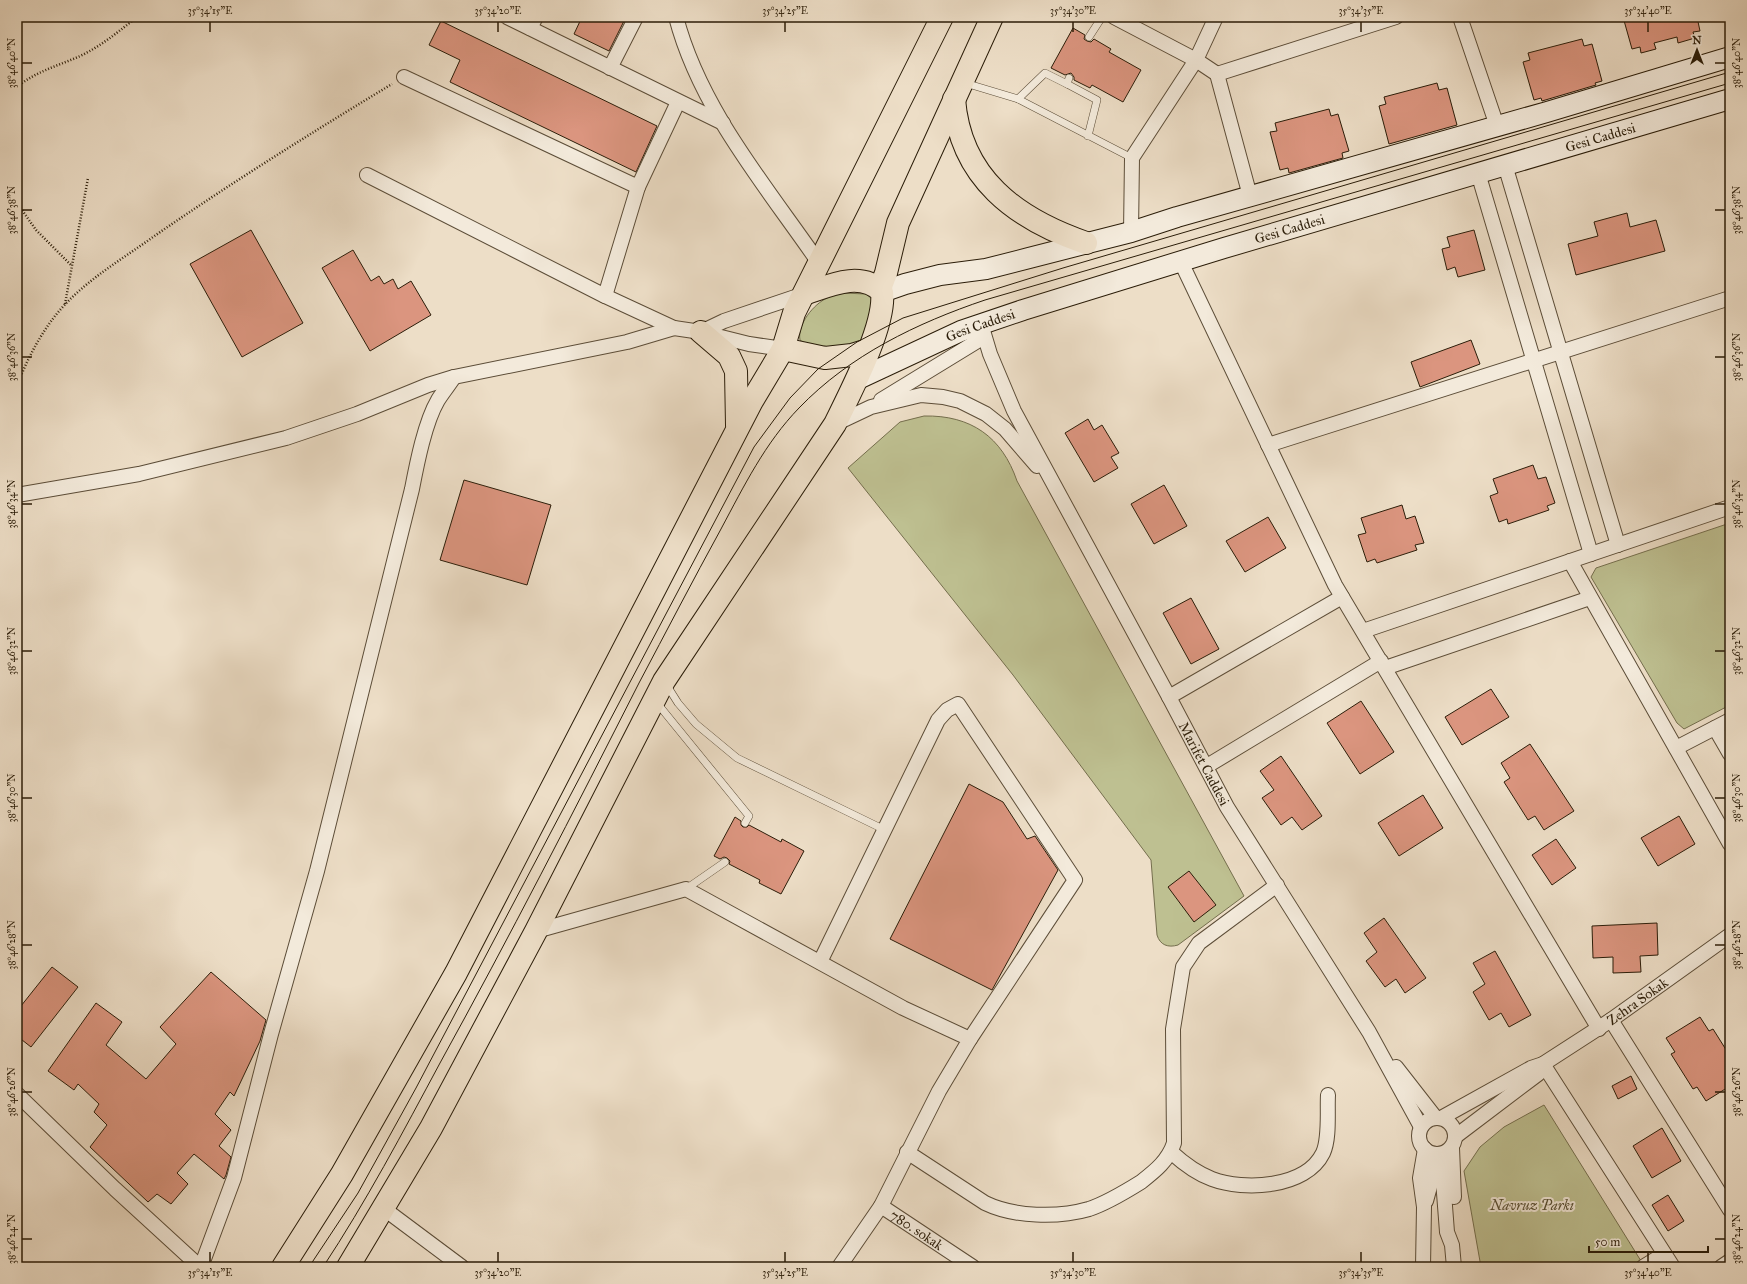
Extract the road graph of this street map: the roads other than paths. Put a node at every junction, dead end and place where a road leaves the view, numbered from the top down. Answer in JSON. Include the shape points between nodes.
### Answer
{"nodes":[{"id":1,"x":507,"y":17,"type":"edge"},
{"id":2,"x":636,"y":17,"type":"edge"},
{"id":3,"x":676,"y":17,"type":"edge"},
{"id":4,"x":942,"y":17,"type":"edge"},
{"id":5,"x":992,"y":17,"type":"edge"},
{"id":6,"x":1102,"y":17,"type":"edge"},
{"id":7,"x":1114,"y":17,"type":"edge"},
{"id":8,"x":1216,"y":17,"type":"edge"},
{"id":9,"x":1396,"y":17,"type":"edge"},
{"id":10,"x":1460,"y":17,"type":"edge"},
{"id":11,"x":533,"y":23,"type":"edge"},
{"id":12,"x":1089,"y":37,"type":"dead end"},
{"id":13,"x":1730,"y":57,"type":"edge"},
{"id":14,"x":1196,"y":60,"type":"junction"},
{"id":15,"x":610,"y":68,"type":"junction"},
{"id":16,"x":1217,"y":74,"type":"junction"},
{"id":17,"x":404,"y":77,"type":"road end"},
{"id":18,"x":958,"y":90,"type":"junction"},
{"id":19,"x":1018,"y":99,"type":"junction"},
{"id":20,"x":1730,"y":99,"type":"edge"},
{"id":21,"x":678,"y":102,"type":"junction"},
{"id":22,"x":1698,"y":108,"type":"junction"},
{"id":23,"x":1730,"y":110,"type":"edge"},
{"id":24,"x":723,"y":124,"type":"junction"},
{"id":25,"x":1497,"y":126,"type":"junction"},
{"id":26,"x":1088,"y":136,"type":"junction"},
{"id":27,"x":1132,"y":158,"type":"junction"},
{"id":28,"x":1505,"y":165,"type":"junction"},
{"id":29,"x":1478,"y":173,"type":"junction"},
{"id":30,"x":367,"y":175,"type":"dead end"},
{"id":31,"x":638,"y":187,"type":"junction"},
{"id":32,"x":1250,"y":196,"type":"junction"},
{"id":33,"x":1131,"y":232,"type":"junction"},
{"id":34,"x":1086,"y":243,"type":"junction"},
{"id":35,"x":1181,"y":262,"type":"junction"},
{"id":36,"x":819,"y":263,"type":"junction"},
{"id":37,"x":882,"y":285,"type":"junction"},
{"id":38,"x":804,"y":294,"type":"junction"},
{"id":39,"x":605,"y":296,"type":"junction"},
{"id":40,"x":1730,"y":298,"type":"edge"},
{"id":41,"x":674,"y":328,"type":"junction"},
{"id":42,"x":982,"y":331,"type":"junction"},
{"id":43,"x":701,"y":332,"type":"junction"},
{"id":44,"x":783,"y":349,"type":"junction"},
{"id":45,"x":868,"y":350,"type":"junction"},
{"id":46,"x":1561,"y":352,"type":"junction"},
{"id":47,"x":1534,"y":360,"type":"junction"},
{"id":48,"x":454,"y":378,"type":"junction"},
{"id":49,"x":856,"y":380,"type":"junction"},
{"id":50,"x":871,"y":407,"type":"junction"},
{"id":51,"x":835,"y":424,"type":"junction"},
{"id":52,"x":737,"y":428,"type":"junction"},
{"id":53,"x":1268,"y":445,"type":"junction"},
{"id":54,"x":1055,"y":486,"type":"junction"},
{"id":55,"x":17,"y":495,"type":"edge"},
{"id":56,"x":1730,"y":507,"type":"edge"},
{"id":57,"x":1618,"y":545,"type":"junction"},
{"id":58,"x":1591,"y":554,"type":"junction"},
{"id":59,"x":1570,"y":561,"type":"junction"},
{"id":60,"x":1342,"y":597,"type":"junction"},
{"id":61,"x":1590,"y":598,"type":"junction"},
{"id":62,"x":1363,"y":631,"type":"junction"},
{"id":63,"x":1383,"y":664,"type":"junction"},
{"id":64,"x":664,"y":681,"type":"junction"},
{"id":65,"x":1169,"y":697,"type":"junction"},
{"id":66,"x":654,"y":700,"type":"junction"},
{"id":67,"x":1730,"y":720,"type":"edge"},
{"id":68,"x":1715,"y":728,"type":"junction"},
{"id":69,"x":1676,"y":748,"type":"junction"},
{"id":70,"x":1730,"y":754,"type":"edge"},
{"id":71,"x":1206,"y":766,"type":"junction"},
{"id":72,"x":745,"y":823,"type":"dead end"},
{"id":73,"x":885,"y":830,"type":"junction"},
{"id":74,"x":1730,"y":844,"type":"edge"},
{"id":75,"x":725,"y":862,"type":"dead end"},
{"id":76,"x":1277,"y":885,"type":"junction"},
{"id":77,"x":686,"y":889,"type":"junction"},
{"id":78,"x":536,"y":931,"type":"junction"},
{"id":79,"x":1730,"y":935,"type":"edge"},
{"id":80,"x":820,"y":962,"type":"junction"},
{"id":81,"x":1611,"y":1020,"type":"junction"},
{"id":82,"x":1599,"y":1029,"type":"junction"},
{"id":83,"x":1369,"y":1032,"type":"junction"},
{"id":84,"x":970,"y":1039,"type":"junction"},
{"id":85,"x":1543,"y":1064,"type":"junction"},
{"id":86,"x":17,"y":1094,"type":"edge"},
{"id":87,"x":1328,"y":1095,"type":"dead end"},
{"id":88,"x":1438,"y":1118,"type":"junction"},
{"id":89,"x":1421,"y":1127,"type":"junction"},
{"id":90,"x":1442,"y":1148,"type":"junction"},
{"id":91,"x":907,"y":1152,"type":"junction"},
{"id":92,"x":1171,"y":1152,"type":"junction"},
{"id":93,"x":881,"y":1206,"type":"junction"},
{"id":94,"x":383,"y":1208,"type":"junction"},
{"id":95,"x":1730,"y":1210,"type":"edge"},
{"id":96,"x":1664,"y":1254,"type":"junction"},
{"id":97,"x":1730,"y":1261,"type":"edge"},
{"id":98,"x":200,"y":1267,"type":"edge"},
{"id":99,"x":283,"y":1267,"type":"edge"},
{"id":100,"x":348,"y":1267,"type":"edge"},
{"id":101,"x":462,"y":1267,"type":"edge"},
{"id":102,"x":839,"y":1267,"type":"edge"},
{"id":103,"x":973,"y":1267,"type":"edge"},
{"id":104,"x":1423,"y":1267,"type":"edge"},
{"id":105,"x":1454,"y":1267,"type":"edge"},
{"id":106,"x":1643,"y":1267,"type":"edge"},
{"id":107,"x":1673,"y":1267,"type":"edge"},
{"id":108,"x":1721,"y":1267,"type":"edge"}],
"edges":[{"from":1,"to":11,"type":"street"},
{"from":2,"to":15,"type":"street"},
{"from":3,"to":24,"type":"street","via":[[698,77]]},
{"from":4,"to":36,"type":"highway"},
{"from":5,"to":18,"type":"highway"},
{"from":6,"to":12,"type":"lane"},
{"from":7,"to":14,"type":"street"},
{"from":8,"to":14,"type":"street"},
{"from":9,"to":16,"type":"street"},
{"from":10,"to":25,"type":"street"},
{"from":11,"to":15,"type":"street"},
{"from":13,"to":25,"type":"main road"},
{"from":14,"to":16,"type":"street"},
{"from":14,"to":27,"type":"street"},
{"from":15,"to":21,"type":"street"},
{"from":16,"to":32,"type":"street"},
{"from":17,"to":31,"type":"street"},
{"from":18,"to":19,"type":"lane"},
{"from":18,"to":34,"type":"highway","via":[[955,114],[963,143],[986,182],[1012,206],[1029,217]]},
{"from":18,"to":37,"type":"highway","via":[[898,224]]},
{"from":19,"to":26,"type":"lane"},
{"from":19,"to":26,"type":"lane","via":[[1045,73],[1068,81],[1097,100]]},
{"from":20,"to":22,"type":"main road","name":"Gesi Caddesi"},
{"from":21,"to":24,"type":"street"},
{"from":21,"to":31,"type":"street"},
{"from":22,"to":23,"type":"main road"},
{"from":22,"to":28,"type":"main road","name":"Gesi Caddesi"},
{"from":24,"to":36,"type":"street"},
{"from":25,"to":32,"type":"main road"},
{"from":26,"to":27,"type":"lane"},
{"from":27,"to":33,"type":"street"},
{"from":28,"to":29,"type":"main road","name":"Gesi Caddesi"},
{"from":28,"to":46,"type":"street"},
{"from":29,"to":35,"type":"main road","name":"Gesi Caddesi"},
{"from":29,"to":47,"type":"street"},
{"from":30,"to":39,"type":"street"},
{"from":31,"to":39,"type":"street"},
{"from":32,"to":33,"type":"main road"},
{"from":33,"to":34,"type":"main road"},
{"from":34,"to":37,"type":"main road","via":[[986,269],[940,275],[905,284]]},
{"from":35,"to":42,"type":"main road","name":"Gesi Caddesi"},
{"from":35,"to":53,"type":"street"},
{"from":36,"to":38,"type":"highway"},
{"from":37,"to":38,"type":"highway","via":[[850,281],[832,284]]},
{"from":37,"to":45,"type":"highway","via":[[880,317]]},
{"from":38,"to":43,"type":"street","via":[[724,321]]},
{"from":38,"to":44,"type":"highway","via":[[794,313]]},
{"from":39,"to":41,"type":"street"},
{"from":40,"to":46,"type":"street"},
{"from":41,"to":43,"type":"street"},
{"from":41,"to":48,"type":"street","via":[[627,342]]},
{"from":42,"to":49,"type":"main road","name":"Gesi Caddesi","via":[[926,346]]},
{"from":42,"to":50,"type":"street"},
{"from":42,"to":54,"type":"street","via":[[1014,411]]},
{"from":43,"to":44,"type":"street","via":[[749,344]]},
{"from":43,"to":52,"type":"highway","via":[[729,356],[736,371]]},
{"from":44,"to":45,"type":"highway","via":[[826,358]]},
{"from":44,"to":52,"type":"highway"},
{"from":45,"to":49,"type":"highway"},
{"from":46,"to":47,"type":"street"},
{"from":46,"to":57,"type":"street"},
{"from":47,"to":53,"type":"street"},
{"from":47,"to":58,"type":"street"},
{"from":48,"to":55,"type":"street","via":[[428,385],[320,428],[279,440],[139,474]]},
{"from":48,"to":98,"type":"street","via":[[437,401],[422,444],[317,871],[234,1178]]},
{"from":49,"to":51,"type":"highway"},
{"from":50,"to":51,"type":"street"},
{"from":50,"to":54,"type":"street","via":[[920,395],[943,397],[976,408],[1005,428]]},
{"from":51,"to":64,"type":"highway"},
{"from":52,"to":99,"type":"highway","via":[[456,973],[342,1174]]},
{"from":53,"to":60,"type":"street"},
{"from":54,"to":65,"type":"street","name":"Marifet Caddesi"},
{"from":56,"to":57,"type":"street"},
{"from":57,"to":58,"type":"street"},
{"from":58,"to":59,"type":"street"},
{"from":59,"to":61,"type":"street"},
{"from":59,"to":62,"type":"street"},
{"from":60,"to":62,"type":"street"},
{"from":60,"to":65,"type":"street"},
{"from":61,"to":63,"type":"street"},
{"from":61,"to":69,"type":"street"},
{"from":62,"to":63,"type":"street"},
{"from":63,"to":71,"type":"street"},
{"from":63,"to":82,"type":"street"},
{"from":64,"to":66,"type":"highway"},
{"from":64,"to":73,"type":"lane","via":[[696,724],[737,758]]},
{"from":65,"to":71,"type":"street","name":"Marifet Caddesi"},
{"from":66,"to":72,"type":"lane","via":[[749,816]]},
{"from":66,"to":78,"type":"highway"},
{"from":67,"to":68,"type":"street"},
{"from":68,"to":69,"type":"street"},
{"from":68,"to":70,"type":"street"},
{"from":69,"to":74,"type":"street"},
{"from":71,"to":76,"type":"street","name":"Marifet Caddesi","via":[[1227,807]]},
{"from":73,"to":80,"type":"street"},
{"from":73,"to":84,"type":"street","via":[[938,720],[947,710],[958,704],[1075,880]]},
{"from":75,"to":77,"type":"lane"},
{"from":76,"to":83,"type":"street","name":"Marifet Caddesi"},
{"from":76,"to":92,"type":"street","via":[[1199,943],[1183,967],[1173,1028],[1174,1134]]},
{"from":77,"to":78,"type":"street"},
{"from":77,"to":80,"type":"street"},
{"from":78,"to":94,"type":"highway","via":[[430,1128]]},
{"from":79,"to":81,"type":"street","name":"Zehra Sokak"},
{"from":80,"to":84,"type":"street","via":[[903,1008]]},
{"from":81,"to":82,"type":"street","name":"Zehra Sokak"},
{"from":81,"to":95,"type":"street"},
{"from":82,"to":85,"type":"street","name":"Zehra Sokak"},
{"from":83,"to":88,"type":"street"},
{"from":83,"to":89,"type":"street"},
{"from":84,"to":91,"type":"street"},
{"from":85,"to":88,"type":"street"},
{"from":85,"to":90,"type":"street","via":[[1538,1074]]},
{"from":85,"to":96,"type":"street"},
{"from":86,"to":98,"type":"street"},
{"from":87,"to":92,"type":"street","via":[[1326,1145],[1315,1164],[1298,1176],[1266,1184],[1239,1185],[1197,1172]]},
{"from":88,"to":89,"type":"street","via":[[1425,1122]]},
{"from":88,"to":90,"type":"street","via":[[1452,1124]]},
{"from":89,"to":90,"type":"street","via":[[1419,1139]]},
{"from":90,"to":104,"type":"street","via":[[1420,1178],[1424,1207]]},
{"from":90,"to":105,"type":"street","via":[[1455,1233],[1452,1245]]},
{"from":91,"to":92,"type":"street","via":[[993,1207],[1012,1212],[1046,1214],[1078,1212],[1103,1203],[1132,1188],[1163,1164]]},
{"from":91,"to":93,"type":"street"},
{"from":93,"to":102,"type":"street"},
{"from":93,"to":103,"type":"street","name":"780. sokak"},
{"from":94,"to":100,"type":"highway"},
{"from":94,"to":101,"type":"street"},
{"from":96,"to":106,"type":"street"},
{"from":96,"to":107,"type":"street"},
{"from":97,"to":108,"type":"street"}]}
